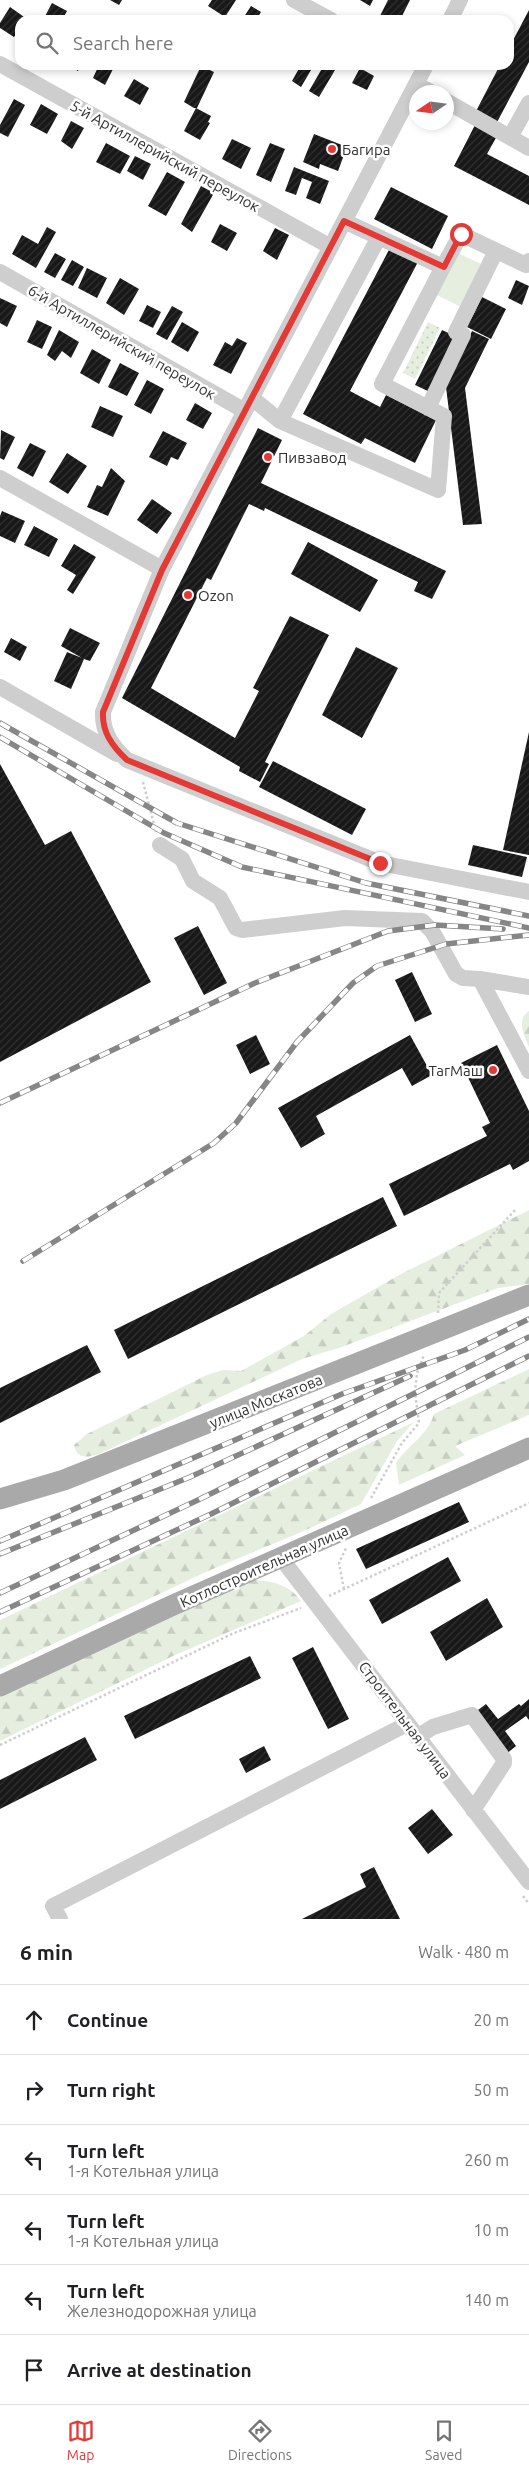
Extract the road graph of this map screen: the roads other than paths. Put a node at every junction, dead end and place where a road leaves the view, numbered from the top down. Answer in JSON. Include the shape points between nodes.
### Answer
{"nodes":[{"id":1,"x":294,"y":0,"type":"edge"},
{"id":2,"x":460,"y":0,"type":"edge"},
{"id":3,"x":322,"y":15,"type":"edge"},
{"id":4,"x":452,"y":15,"type":"edge"},
{"id":5,"x":0,"y":64,"type":"edge"},
{"id":6,"x":420,"y":71,"type":"edge"},
{"id":7,"x":427,"y":85,"type":"edge"},
{"id":8,"x":529,"y":102,"type":"edge"},
{"id":9,"x":454,"y":106,"type":"edge"},
{"id":10,"x":510,"y":137,"type":"junction"},
{"id":11,"x":529,"y":148,"type":"edge"},
{"id":12,"x":344,"y":221,"type":"junction"},
{"id":13,"x":379,"y":237,"type":"junction"},
{"id":14,"x":330,"y":247,"type":"junction"},
{"id":15,"x":496,"y":251,"type":"junction"},
{"id":16,"x":529,"y":261,"type":"edge"},
{"id":17,"x":444,"y":267,"type":"junction"},
{"id":18,"x":0,"y":272,"type":"edge"},
{"id":19,"x":248,"y":404,"type":"junction"},
{"id":20,"x":428,"y":408,"type":"junction"},
{"id":21,"x":280,"y":421,"type":"junction"},
{"id":22,"x":0,"y":478,"type":"edge"},
{"id":23,"x":162,"y":570,"type":"junction"},
{"id":24,"x":0,"y":687,"type":"edge"},
{"id":25,"x":127,"y":760,"type":"junction"},
{"id":26,"x":160,"y":845,"type":"road end"},
{"id":27,"x":529,"y":892,"type":"edge"},
{"id":28,"x":480,"y":979,"type":"junction"},
{"id":29,"x":529,"y":987,"type":"edge"},
{"id":30,"x":529,"y":1071,"type":"edge"},
{"id":31,"x":529,"y":1295,"type":"edge"},
{"id":32,"x":529,"y":1448,"type":"edge"},
{"id":33,"x":0,"y":1499,"type":"edge"},
{"id":34,"x":281,"y":1558,"type":"junction"},
{"id":35,"x":0,"y":1686,"type":"edge"},
{"id":36,"x":412,"y":1730,"type":"junction"},
{"id":37,"x":474,"y":1810,"type":"junction"},
{"id":38,"x":529,"y":1882,"type":"edge"},
{"id":39,"x":60,"y":1919,"type":"edge"}],
"edges":[{"from":1,"to":3,"type":"street"},
{"from":2,"to":4,"type":"street"},
{"from":5,"to":14,"type":"street","name":"5-й Артиллерийский переулок"},
{"from":6,"to":7,"type":"street"},
{"from":6,"to":12,"type":"street"},
{"from":8,"to":10,"type":"street"},
{"from":9,"to":10,"type":"street"},
{"from":10,"to":11,"type":"street"},
{"from":12,"to":13,"type":"street"},
{"from":12,"to":14,"type":"street"},
{"from":13,"to":17,"type":"street"},
{"from":13,"to":21,"type":"street"},
{"from":14,"to":19,"type":"street"},
{"from":15,"to":16,"type":"street","via":[[526,265]]},
{"from":15,"to":17,"type":"street","via":[[461,234]]},
{"from":15,"to":20,"type":"street","via":[[456,332],[463,335]]},
{"from":17,"to":20,"type":"street","via":[[382,384]]},
{"from":18,"to":19,"type":"street","name":"6-й Артиллерийский переулок"},
{"from":19,"to":21,"type":"street","name":"6-й Артиллерийский переулок"},
{"from":19,"to":23,"type":"street"},
{"from":20,"to":21,"type":"street","name":"6-й Артиллерийский переулок","via":[[444,416],[438,490]]},
{"from":22,"to":23,"type":"street"},
{"from":23,"to":25,"type":"street","via":[[103,712],[102,724],[107,736]]},
{"from":24,"to":25,"type":"street"},
{"from":25,"to":27,"type":"street","via":[[380,863]]},
{"from":26,"to":28,"type":"street","via":[[182,859],[193,881],[220,898],[236,928],[242,930],[345,918],[422,922],[432,931],[456,974],[462,978]]},
{"from":28,"to":29,"type":"street"},
{"from":28,"to":30,"type":"street"},
{"from":31,"to":33,"type":"main road","name":"улица Москатова","via":[[64,1480]]},
{"from":32,"to":34,"type":"main road","name":"Котлостроительная улица"},
{"from":34,"to":35,"type":"main road","name":"Котлостроительная улица"},
{"from":34,"to":36,"type":"street","name":"Строительная улица"},
{"from":36,"to":37,"type":"street","name":"Строительная улица"},
{"from":36,"to":37,"type":"street","via":[[472,1715],[504,1759]]},
{"from":36,"to":39,"type":"street","via":[[53,1906]]},
{"from":37,"to":38,"type":"street","name":"Строительная улица"}]}
